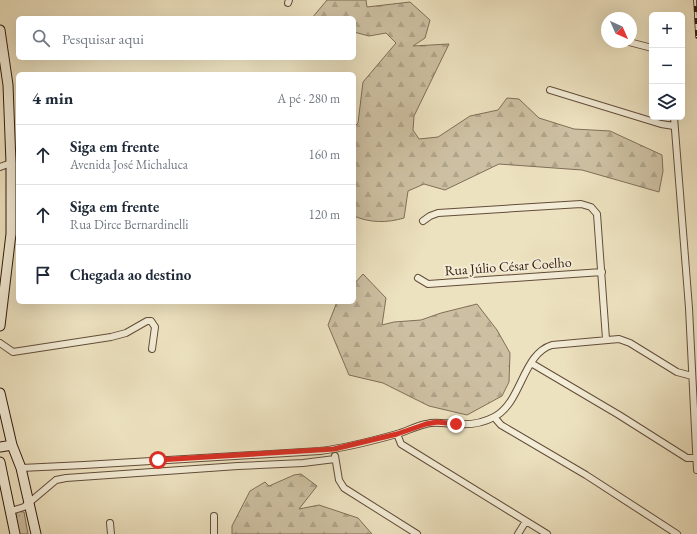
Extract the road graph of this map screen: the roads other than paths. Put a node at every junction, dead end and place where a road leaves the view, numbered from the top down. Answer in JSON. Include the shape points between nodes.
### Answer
{"nodes":[{"id":1,"x":0,"y":30,"type":"edge"},
{"id":2,"x":637,"y":44,"type":"edge"},
{"id":3,"x":649,"y":47,"type":"edge"},
{"id":4,"x":550,"y":90,"type":"dead end"},
{"id":5,"x":674,"y":120,"type":"edge"},
{"id":6,"x":674,"y":126,"type":"junction"},
{"id":7,"x":11,"y":163,"type":"junction"},
{"id":8,"x":0,"y":167,"type":"edge"},
{"id":9,"x":423,"y":221,"type":"dead end"},
{"id":10,"x":602,"y":272,"type":"junction"},
{"id":11,"x":418,"y":278,"type":"dead end"},
{"id":12,"x":689,"y":308,"type":"junction"},
{"id":13,"x":697,"y":308,"type":"edge"},
{"id":14,"x":0,"y":326,"type":"edge"},
{"id":15,"x":606,"y":339,"type":"junction"},
{"id":16,"x":0,"y":343,"type":"edge"},
{"id":17,"x":152,"y":349,"type":"dead end"},
{"id":18,"x":531,"y":363,"type":"junction"},
{"id":19,"x":692,"y":376,"type":"junction"},
{"id":20,"x":0,"y":392,"type":"edge"},
{"id":21,"x":494,"y":417,"type":"junction"},
{"id":22,"x":397,"y":434,"type":"junction"},
{"id":23,"x":12,"y":445,"type":"junction"},
{"id":24,"x":0,"y":447,"type":"edge"},
{"id":25,"x":334,"y":449,"type":"junction"},
{"id":26,"x":697,"y":458,"type":"edge"},
{"id":27,"x":335,"y":459,"type":"junction"},
{"id":28,"x":0,"y":462,"type":"edge"},
{"id":29,"x":21,"y":468,"type":"junction"},
{"id":30,"x":697,"y":470,"type":"edge"},
{"id":31,"x":29,"y":503,"type":"junction"},
{"id":32,"x":11,"y":511,"type":"junction"},
{"id":33,"x":214,"y":516,"type":"dead end"},
{"id":34,"x":526,"y":521,"type":"junction"},
{"id":35,"x":110,"y":523,"type":"dead end"},
{"id":36,"x":15,"y":534,"type":"edge"},
{"id":37,"x":36,"y":534,"type":"edge"},
{"id":38,"x":110,"y":534,"type":"edge"},
{"id":39,"x":214,"y":534,"type":"edge"},
{"id":40,"x":417,"y":534,"type":"edge"},
{"id":41,"x":518,"y":534,"type":"edge"},
{"id":42,"x":547,"y":534,"type":"edge"},
{"id":43,"x":677,"y":534,"type":"edge"}],
"edges":[{"from":1,"to":7,"type":"main road","via":[[8,85]]},
{"from":2,"to":3,"type":"street"},
{"from":4,"to":6,"type":"street"},
{"from":5,"to":6,"type":"street"},
{"from":6,"to":12,"type":"street"},
{"from":7,"to":8,"type":"street"},
{"from":7,"to":14,"type":"main road","via":[[11,234]]},
{"from":9,"to":10,"type":"street","via":[[438,213],[581,204],[591,207],[597,214]]},
{"from":10,"to":11,"type":"street","name":"Rua Júlio César Coelho","via":[[428,284]]},
{"from":10,"to":15,"type":"street"},
{"from":12,"to":13,"type":"street"},
{"from":12,"to":19,"type":"street"},
{"from":15,"to":18,"type":"street","via":[[548,346]]},
{"from":15,"to":19,"type":"street","via":[[625,341],[677,372]]},
{"from":16,"to":17,"type":"street","via":[[13,352],[28,350],[111,337],[151,321],[155,327]]},
{"from":18,"to":21,"type":"street","via":[[517,393]]},
{"from":18,"to":26,"type":"street","via":[[687,458]]},
{"from":19,"to":26,"type":"street"},
{"from":20,"to":23,"type":"main road"},
{"from":21,"to":22,"type":"street","via":[[474,423],[437,422]]},
{"from":21,"to":43,"type":"street","via":[[501,425],[586,475]]},
{"from":22,"to":25,"type":"street"},
{"from":22,"to":34,"type":"street","via":[[401,444]]},
{"from":23,"to":24,"type":"main road"},
{"from":23,"to":29,"type":"main road"},
{"from":25,"to":27,"type":"street"},
{"from":25,"to":29,"type":"street"},
{"from":26,"to":30,"type":"street"},
{"from":27,"to":31,"type":"street","via":[[66,478],[56,480]]},
{"from":27,"to":40,"type":"street","via":[[339,480],[344,488]]},
{"from":28,"to":32,"type":"main road"},
{"from":29,"to":31,"type":"main road"},
{"from":31,"to":32,"type":"street","via":[[21,509]]},
{"from":31,"to":37,"type":"main road"},
{"from":32,"to":36,"type":"main road"},
{"from":33,"to":39,"type":"street"},
{"from":34,"to":41,"type":"street"},
{"from":34,"to":42,"type":"street"},
{"from":35,"to":38,"type":"street"}]}
